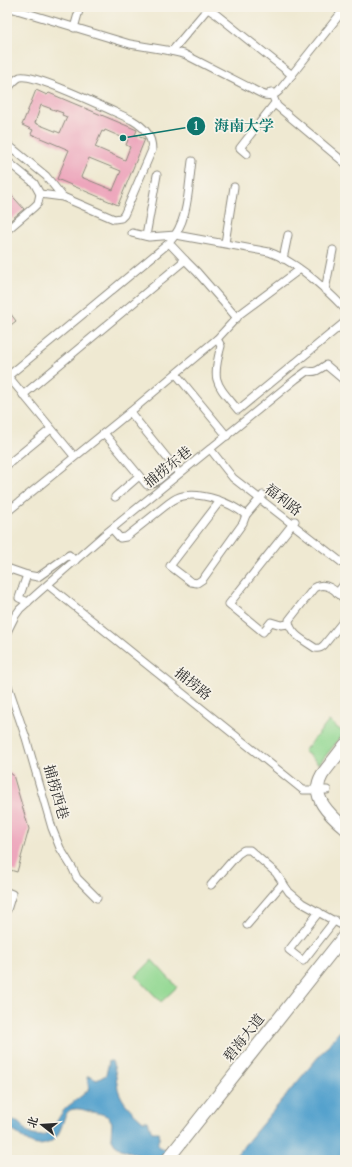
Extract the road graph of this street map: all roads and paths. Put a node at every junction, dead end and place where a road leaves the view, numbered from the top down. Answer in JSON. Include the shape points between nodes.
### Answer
{"nodes":[{"id":1,"x":7,"y":7,"type":"edge"},
{"id":2,"x":19,"y":7,"type":"edge"},
{"id":3,"x":80,"y":7,"type":"edge"},
{"id":4,"x":207,"y":7,"type":"edge"},
{"id":5,"x":342,"y":7,"type":"edge"},
{"id":6,"x":345,"y":8,"type":"edge"},
{"id":7,"x":74,"y":26,"type":"junction"},
{"id":8,"x":172,"y":49,"type":"junction"},
{"id":9,"x":291,"y":74,"type":"junction"},
{"id":10,"x":7,"y":90,"type":"edge"},
{"id":11,"x":273,"y":97,"type":"junction"},
{"id":12,"x":7,"y":144,"type":"edge"},
{"id":13,"x":248,"y":154,"type":"dead end"},
{"id":14,"x":7,"y":160,"type":"edge"},
{"id":15,"x":192,"y":161,"type":"dead end"},
{"id":16,"x":345,"y":163,"type":"edge"},
{"id":17,"x":156,"y":175,"type":"dead end"},
{"id":18,"x":234,"y":187,"type":"dead end"},
{"id":19,"x":40,"y":194,"type":"junction"},
{"id":20,"x":62,"y":197,"type":"junction"},
{"id":21,"x":7,"y":230,"type":"edge"},
{"id":22,"x":132,"y":233,"type":"dead end"},
{"id":23,"x":176,"y":235,"type":"junction"},
{"id":24,"x":288,"y":235,"type":"dead end"},
{"id":25,"x":146,"y":236,"type":"junction"},
{"id":26,"x":169,"y":243,"type":"junction"},
{"id":27,"x":224,"y":243,"type":"junction"},
{"id":28,"x":333,"y":250,"type":"dead end"},
{"id":29,"x":283,"y":259,"type":"junction"},
{"id":30,"x":185,"y":260,"type":"junction"},
{"id":31,"x":299,"y":270,"type":"junction"},
{"id":32,"x":324,"y":290,"type":"junction"},
{"id":33,"x":345,"y":309,"type":"edge"},
{"id":34,"x":237,"y":318,"type":"junction"},
{"id":35,"x":345,"y":322,"type":"edge"},
{"id":36,"x":217,"y":339,"type":"junction"},
{"id":37,"x":176,"y":374,"type":"junction"},
{"id":38,"x":8,"y":377,"type":"edge"},
{"id":39,"x":345,"y":381,"type":"edge"},
{"id":40,"x":23,"y":395,"type":"junction"},
{"id":41,"x":240,"y":408,"type":"junction"},
{"id":42,"x":130,"y":412,"type":"junction"},
{"id":43,"x":249,"y":419,"type":"junction"},
{"id":44,"x":51,"y":429,"type":"junction"},
{"id":45,"x":104,"y":433,"type":"junction"},
{"id":46,"x":227,"y":436,"type":"junction"},
{"id":47,"x":212,"y":448,"type":"junction"},
{"id":48,"x":74,"y":456,"type":"junction"},
{"id":49,"x":7,"y":465,"type":"edge"},
{"id":50,"x":174,"y":467,"type":"junction"},
{"id":51,"x":180,"y":474,"type":"junction"},
{"id":52,"x":139,"y":476,"type":"junction"},
{"id":53,"x":114,"y":497,"type":"dead end"},
{"id":54,"x":261,"y":497,"type":"junction"},
{"id":55,"x":220,"y":501,"type":"junction"},
{"id":56,"x":7,"y":512,"type":"edge"},
{"id":57,"x":246,"y":515,"type":"junction"},
{"id":58,"x":294,"y":522,"type":"junction"},
{"id":59,"x":112,"y":529,"type":"junction"},
{"id":60,"x":345,"y":560,"type":"edge"},
{"id":61,"x":75,"y":561,"type":"junction"},
{"id":62,"x":345,"y":565,"type":"edge"},
{"id":63,"x":7,"y":568,"type":"edge"},
{"id":64,"x":27,"y":575,"type":"junction"},
{"id":65,"x":345,"y":583,"type":"edge"},
{"id":66,"x":48,"y":585,"type":"junction"},
{"id":67,"x":337,"y":593,"type":"junction"},
{"id":68,"x":345,"y":600,"type":"edge"},
{"id":69,"x":28,"y":602,"type":"junction"},
{"id":70,"x":345,"y":618,"type":"edge"},
{"id":71,"x":289,"y":624,"type":"junction"},
{"id":72,"x":7,"y":632,"type":"edge"},
{"id":73,"x":7,"y":683,"type":"edge"},
{"id":74,"x":345,"y":745,"type":"edge"},
{"id":75,"x":345,"y":754,"type":"edge"},
{"id":76,"x":323,"y":790,"type":"junction"},
{"id":77,"x":345,"y":821,"type":"edge"},
{"id":78,"x":345,"y":828,"type":"edge"},
{"id":79,"x":283,"y":883,"type":"junction"},
{"id":80,"x":211,"y":885,"type":"dead end"},
{"id":81,"x":8,"y":895,"type":"edge"},
{"id":82,"x":97,"y":898,"type":"dead end"},
{"id":83,"x":7,"y":910,"type":"edge"},
{"id":84,"x":319,"y":912,"type":"junction"},
{"id":85,"x":335,"y":920,"type":"junction"},
{"id":86,"x":247,"y":925,"type":"dead end"},
{"id":87,"x":345,"y":927,"type":"edge"},
{"id":88,"x":345,"y":935,"type":"edge"},
{"id":89,"x":345,"y":943,"type":"edge"},
{"id":90,"x":173,"y":1158,"type":"edge"}],
"edges":[{"from":1,"to":7,"type":"street"},
{"from":2,"to":7,"type":"street"},
{"from":3,"to":7,"type":"street"},
{"from":4,"to":8,"type":"street"},
{"from":4,"to":9,"type":"street"},
{"from":5,"to":9,"type":"street"},
{"from":6,"to":9,"type":"street"},
{"from":7,"to":8,"type":"street","via":[[130,44]]},
{"from":8,"to":11,"type":"street","via":[[262,94]]},
{"from":9,"to":11,"type":"street"},
{"from":10,"to":20,"type":"street","via":[[20,78],[42,80],[132,120],[141,125],[151,138],[152,150],[121,218],[114,218]]},
{"from":11,"to":13,"type":"street","via":[[240,148]]},
{"from":11,"to":16,"type":"street","via":[[277,106]]},
{"from":12,"to":20,"type":"street","via":[[46,176]]},
{"from":14,"to":19,"type":"street","via":[[34,183]]},
{"from":15,"to":23,"type":"street","via":[[185,215]]},
{"from":17,"to":25,"type":"street"},
{"from":18,"to":27,"type":"street"},
{"from":19,"to":20,"type":"street"},
{"from":19,"to":21,"type":"street","via":[[34,207]]},
{"from":22,"to":25,"type":"street"},
{"from":23,"to":25,"type":"street"},
{"from":23,"to":26,"type":"street"},
{"from":23,"to":27,"type":"street"},
{"from":24,"to":29,"type":"street"},
{"from":26,"to":30,"type":"street"},
{"from":26,"to":38,"type":"street"},
{"from":27,"to":29,"type":"street","via":[[262,250]]},
{"from":28,"to":32,"type":"street"},
{"from":29,"to":31,"type":"street"},
{"from":30,"to":34,"type":"street"},
{"from":30,"to":40,"type":"street"},
{"from":31,"to":32,"type":"street"},
{"from":31,"to":34,"type":"street"},
{"from":32,"to":33,"type":"street"},
{"from":34,"to":36,"type":"street"},
{"from":35,"to":41,"type":"street"},
{"from":36,"to":37,"type":"street"},
{"from":36,"to":41,"type":"street","via":[[221,346],[216,379],[219,387],[238,410]]},
{"from":37,"to":42,"type":"street"},
{"from":37,"to":46,"type":"street"},
{"from":38,"to":40,"type":"street"},
{"from":39,"to":43,"type":"street","name":"捕捞东巷","via":[[326,365],[313,373],[307,372]]},
{"from":40,"to":44,"type":"street"},
{"from":41,"to":43,"type":"street"},
{"from":42,"to":45,"type":"street"},
{"from":42,"to":50,"type":"street"},
{"from":43,"to":46,"type":"street","name":"捕捞东巷"},
{"from":44,"to":48,"type":"street"},
{"from":44,"to":49,"type":"street"},
{"from":45,"to":48,"type":"street"},
{"from":45,"to":52,"type":"street"},
{"from":46,"to":47,"type":"street","name":"捕捞东巷"},
{"from":47,"to":51,"type":"street","name":"捕捞东巷"},
{"from":47,"to":54,"type":"street","name":"福利路","via":[[233,478]]},
{"from":48,"to":56,"type":"street"},
{"from":50,"to":51,"type":"street"},
{"from":50,"to":52,"type":"street","via":[[157,481],[147,485]]},
{"from":51,"to":59,"type":"street","name":"捕捞东巷"},
{"from":52,"to":53,"type":"street"},
{"from":54,"to":57,"type":"street"},
{"from":54,"to":58,"type":"street","name":"福利路"},
{"from":55,"to":57,"type":"street"},
{"from":55,"to":57,"type":"street","via":[[170,566],[191,582],[203,580]]},
{"from":55,"to":59,"type":"street","via":[[184,496],[169,503],[126,538],[120,538]]},
{"from":58,"to":60,"type":"street","name":"福利路"},
{"from":58,"to":62,"type":"street","name":"福利路"},
{"from":58,"to":71,"type":"street","via":[[229,604],[263,632],[271,622]]},
{"from":59,"to":61,"type":"street","name":"捕捞东巷"},
{"from":61,"to":64,"type":"street","via":[[68,555],[38,577]]},
{"from":61,"to":66,"type":"street","name":"捕捞东巷"},
{"from":63,"to":64,"type":"street"},
{"from":64,"to":69,"type":"street","via":[[19,598]]},
{"from":65,"to":67,"type":"street"},
{"from":66,"to":69,"type":"street"},
{"from":66,"to":76,"type":"street","name":"捕捞路","via":[[303,790]]},
{"from":67,"to":68,"type":"street"},
{"from":67,"to":71,"type":"street","via":[[325,585],[318,585],[289,620]]},
{"from":69,"to":72,"type":"street","via":[[15,616]]},
{"from":70,"to":71,"type":"street","via":[[322,648],[315,648],[295,633]]},
{"from":73,"to":82,"type":"street","name":"捕捞西巷","via":[[60,848],[76,878]]},
{"from":74,"to":76,"type":"main road","via":[[322,776]]},
{"from":75,"to":76,"type":"main road"},
{"from":76,"to":77,"type":"main road","via":[[330,806]]},
{"from":76,"to":78,"type":"main road","via":[[320,798],[324,808]]},
{"from":79,"to":80,"type":"street","via":[[276,873],[250,850],[243,850]]},
{"from":79,"to":84,"type":"street","via":[[289,892]]},
{"from":79,"to":86,"type":"street"},
{"from":81,"to":83,"type":"street"},
{"from":84,"to":85,"type":"street"},
{"from":84,"to":85,"type":"street","via":[[289,950],[303,961]]},
{"from":85,"to":87,"type":"street"},
{"from":88,"to":90,"type":"main road","name":"碧海大道"},
{"from":89,"to":90,"type":"main road","name":"碧海大道"}]}
